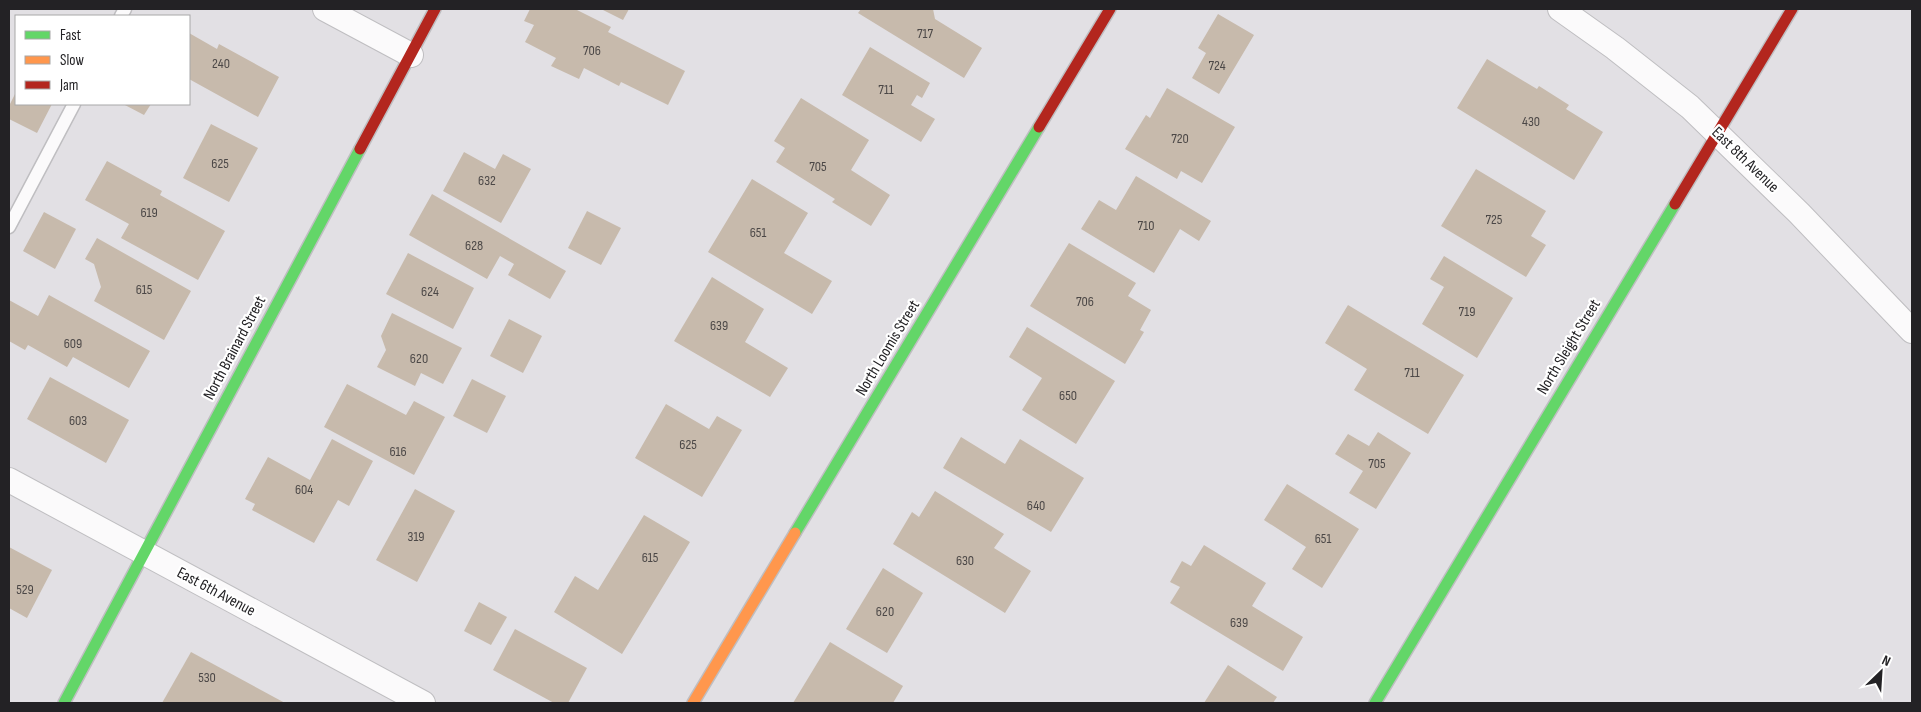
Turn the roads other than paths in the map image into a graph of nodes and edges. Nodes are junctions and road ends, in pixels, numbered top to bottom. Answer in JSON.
{"nodes":[{"id":1,"x":325,"y":9,"type":"edge"},
{"id":2,"x":435,"y":9,"type":"edge"},
{"id":3,"x":1110,"y":9,"type":"edge"},
{"id":4,"x":1560,"y":9,"type":"edge"},
{"id":5,"x":1792,"y":9,"type":"edge"},
{"id":6,"x":412,"y":55,"type":"junction"},
{"id":7,"x":73,"y":105,"type":"edge"},
{"id":8,"x":1716,"y":133,"type":"junction"},
{"id":9,"x":9,"y":227,"type":"edge"},
{"id":10,"x":1912,"y":332,"type":"edge"},
{"id":11,"x":9,"y":480,"type":"edge"},
{"id":12,"x":144,"y":553,"type":"junction"},
{"id":13,"x":64,"y":703,"type":"edge"},
{"id":14,"x":422,"y":703,"type":"edge"},
{"id":15,"x":693,"y":703,"type":"edge"},
{"id":16,"x":1376,"y":703,"type":"edge"}],
"edges":[{"from":1,"to":6,"type":"street"},
{"from":2,"to":6,"type":"street","name":"North Brainard Street"},
{"from":3,"to":15,"type":"street","name":"North Loomis Street"},
{"from":4,"to":8,"type":"street","name":"East 8th Avenue"},
{"from":5,"to":8,"type":"street","name":"North Sleight Street"},
{"from":6,"to":12,"type":"street","name":"North Brainard Street"},
{"from":7,"to":9,"type":"lane"},
{"from":8,"to":10,"type":"street","name":"East 8th Avenue"},
{"from":8,"to":16,"type":"street","name":"North Sleight Street"},
{"from":11,"to":12,"type":"street","name":"East 6th Avenue"},
{"from":12,"to":13,"type":"street","name":"North Brainard Street"},
{"from":12,"to":14,"type":"street","name":"East 6th Avenue"}]}
